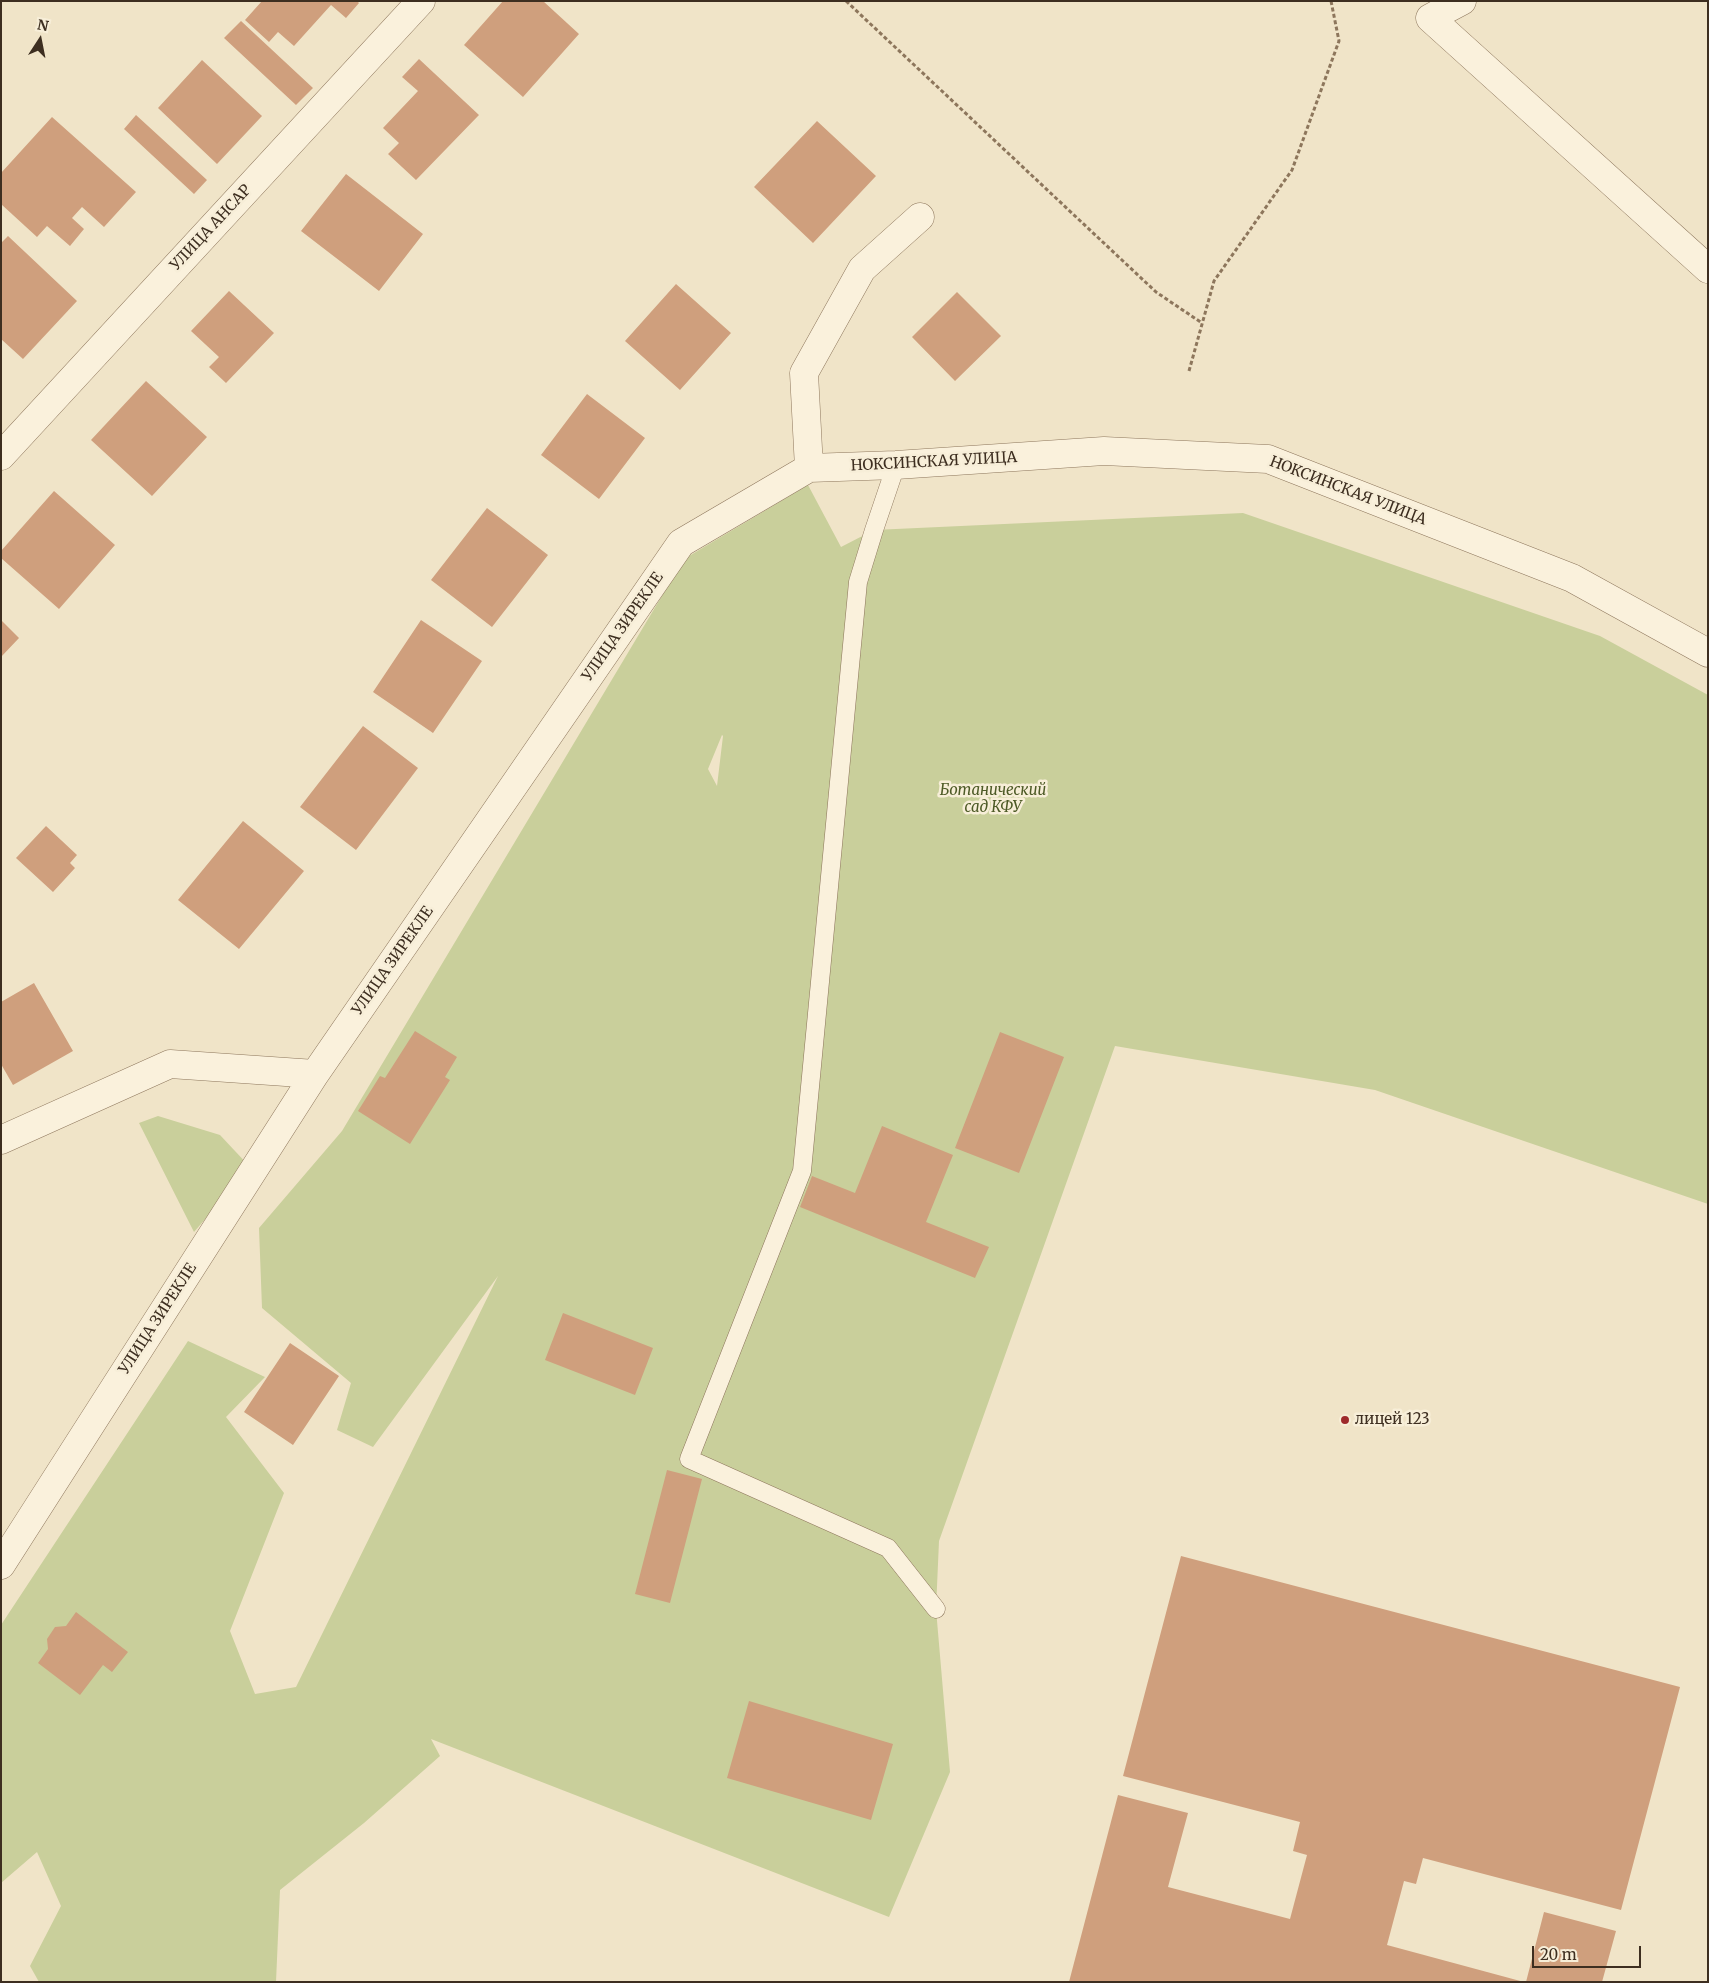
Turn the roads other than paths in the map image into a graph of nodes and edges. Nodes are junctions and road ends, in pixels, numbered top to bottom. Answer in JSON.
{"nodes":[{"id":1,"x":421,"y":1,"type":"edge"},
{"id":2,"x":1462,"y":1,"type":"edge"},
{"id":3,"x":920,"y":217,"type":"dead end"},
{"id":4,"x":1708,"y":269,"type":"edge"},
{"id":5,"x":1,"y":456,"type":"edge"},
{"id":6,"x":896,"y":466,"type":"junction"},
{"id":7,"x":809,"y":468,"type":"junction"},
{"id":8,"x":1708,"y":653,"type":"edge"},
{"id":9,"x":315,"y":1074,"type":"junction"},
{"id":10,"x":1,"y":1140,"type":"edge"},
{"id":11,"x":1,"y":1565,"type":"edge"},
{"id":12,"x":936,"y":1609,"type":"dead end"}],
"edges":[{"from":1,"to":5,"type":"street","name":"УЛИЦА АНСАР"},
{"from":2,"to":4,"type":"street"},
{"from":3,"to":7,"type":"street"},
{"from":6,"to":7,"type":"street","name":"НОКСИНСКАЯ УЛИЦА"},
{"from":6,"to":8,"type":"street","name":"НОКСИНСКАЯ УЛИЦА"},
{"from":6,"to":12,"type":"lane"},
{"from":7,"to":9,"type":"street","name":"УЛИЦА ЗИРЕКЛЕ"},
{"from":9,"to":10,"type":"street"},
{"from":9,"to":11,"type":"street","name":"УЛИЦА ЗИРЕКЛЕ"}]}
